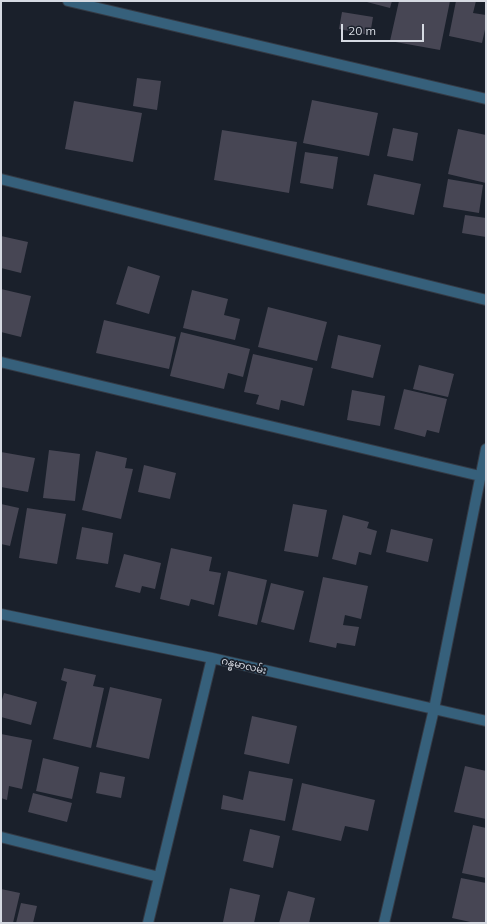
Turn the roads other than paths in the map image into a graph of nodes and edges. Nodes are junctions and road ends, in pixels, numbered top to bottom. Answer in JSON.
{"nodes":[{"id":1,"x":68,"y":1,"type":"edge"},
{"id":2,"x":486,"y":99,"type":"edge"},
{"id":3,"x":1,"y":179,"type":"edge"},
{"id":4,"x":486,"y":300,"type":"edge"},
{"id":5,"x":1,"y":362,"type":"edge"},
{"id":6,"x":486,"y":449,"type":"edge"},
{"id":7,"x":480,"y":476,"type":"junction"},
{"id":8,"x":1,"y":614,"type":"edge"},
{"id":9,"x":212,"y":658,"type":"junction"},
{"id":10,"x":434,"y":709,"type":"junction"},
{"id":11,"x":486,"y":721,"type":"edge"},
{"id":12,"x":1,"y":837,"type":"edge"},
{"id":13,"x":159,"y":877,"type":"junction"},
{"id":14,"x":148,"y":923,"type":"edge"},
{"id":15,"x":384,"y":923,"type":"edge"}],
"edges":[{"from":1,"to":2,"type":"street"},
{"from":3,"to":4,"type":"street"},
{"from":5,"to":7,"type":"street"},
{"from":6,"to":7,"type":"street"},
{"from":7,"to":10,"type":"street"},
{"from":8,"to":9,"type":"street","name":"ဂန္ဓမာလမ်း"},
{"from":9,"to":10,"type":"street","name":"ဂန္ဓမာလမ်း"},
{"from":9,"to":13,"type":"street"},
{"from":10,"to":11,"type":"street","name":"ဂန္ဓမာလမ်း"},
{"from":10,"to":15,"type":"street"},
{"from":12,"to":13,"type":"street"},
{"from":13,"to":14,"type":"street"}]}
